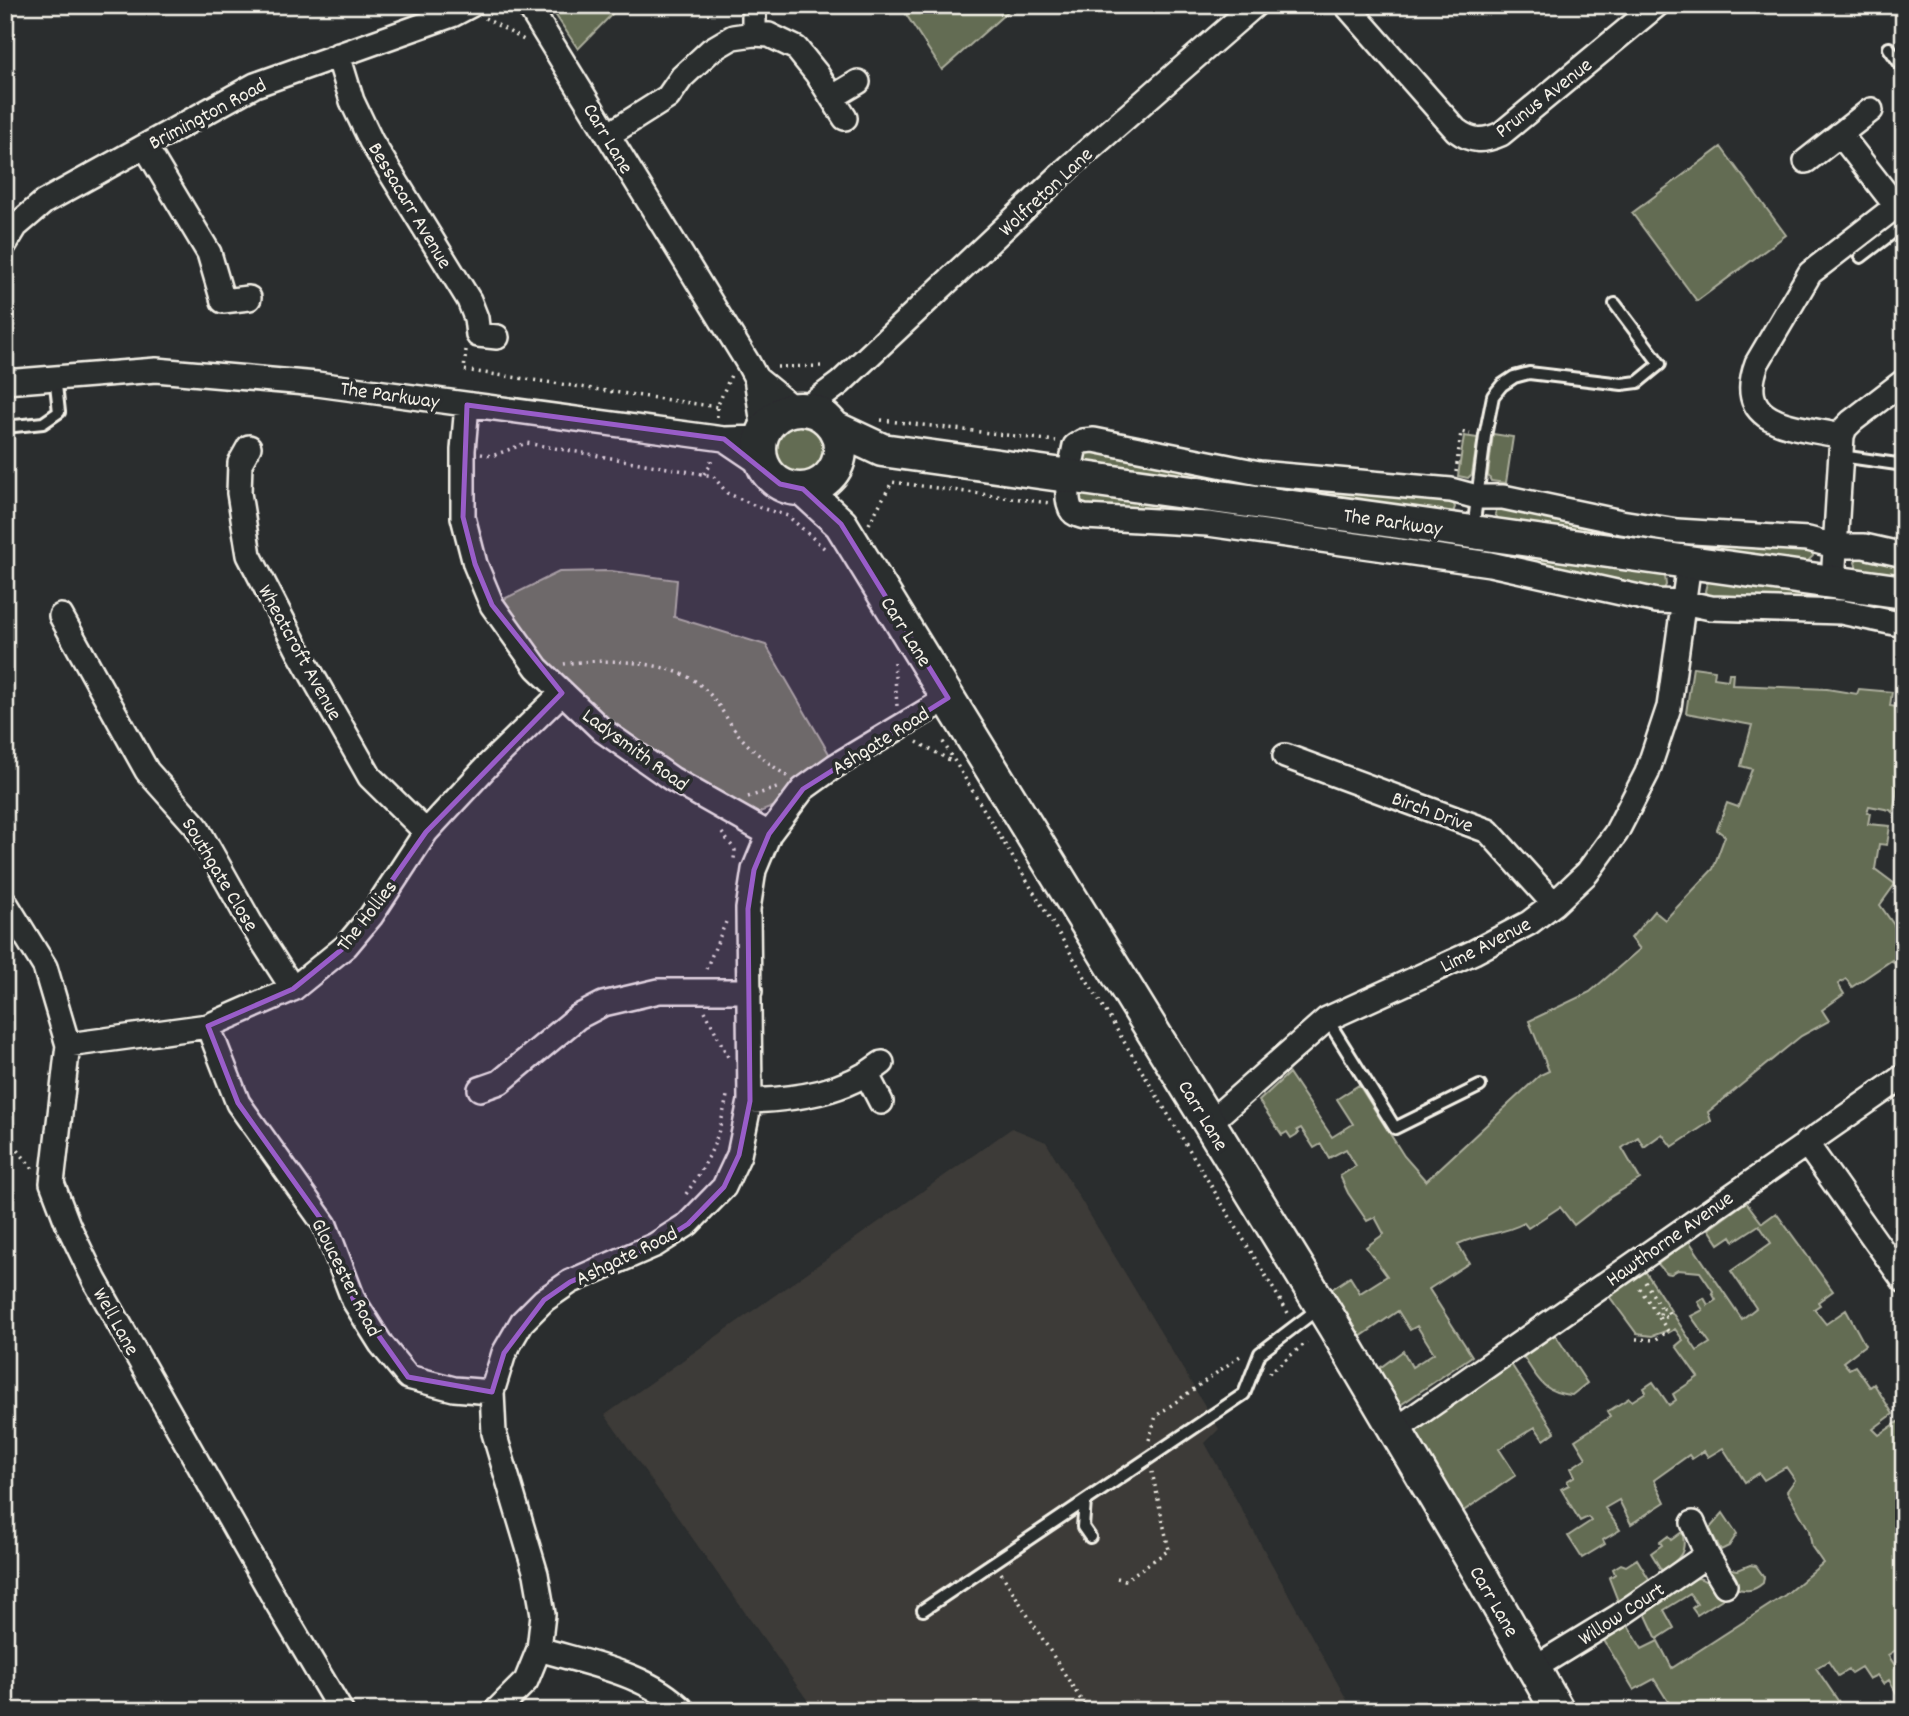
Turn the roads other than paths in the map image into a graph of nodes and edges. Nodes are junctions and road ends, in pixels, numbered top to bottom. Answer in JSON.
{"nodes":[{"id":1,"x":471,"y":5,"type":"edge"},
{"id":2,"x":528,"y":5,"type":"edge"},
{"id":3,"x":754,"y":5,"type":"edge"},
{"id":4,"x":1255,"y":5,"type":"edge"},
{"id":5,"x":1346,"y":5,"type":"edge"},
{"id":6,"x":1657,"y":5,"type":"edge"},
{"id":7,"x":754,"y":34,"type":"junction"},
{"id":8,"x":1889,"y":48,"type":"dead end"},
{"id":9,"x":338,"y":55,"type":"junction"},
{"id":10,"x":1904,"y":69,"type":"edge"},
{"id":11,"x":858,"y":82,"type":"dead end"},
{"id":12,"x":832,"y":97,"type":"junction"},
{"id":13,"x":1871,"y":110,"type":"dead end"},
{"id":14,"x":845,"y":118,"type":"dead end"},
{"id":15,"x":1840,"y":134,"type":"junction"},
{"id":16,"x":608,"y":135,"type":"junction"},
{"id":17,"x":145,"y":146,"type":"junction"},
{"id":18,"x":1806,"y":161,"type":"dead end"},
{"id":19,"x":1901,"y":210,"type":"edge"},
{"id":20,"x":5,"y":244,"type":"edge"},
{"id":21,"x":1861,"y":257,"type":"dead end"},
{"id":22,"x":249,"y":298,"type":"dead end"},
{"id":23,"x":1615,"y":304,"type":"dead end"},
{"id":24,"x":497,"y":337,"type":"dead end"},
{"id":25,"x":55,"y":376,"type":"junction"},
{"id":26,"x":756,"y":378,"type":"junction"},
{"id":27,"x":6,"y":379,"type":"edge"},
{"id":28,"x":1904,"y":381,"type":"edge"},
{"id":29,"x":840,"y":383,"type":"junction"},
{"id":30,"x":467,"y":405,"type":"junction"},
{"id":31,"x":800,"y":409,"type":"junction"},
{"id":32,"x":833,"y":426,"type":"junction"},
{"id":33,"x":5,"y":427,"type":"edge"},
{"id":34,"x":763,"y":445,"type":"junction"},
{"id":35,"x":1841,"y":446,"type":"junction"},
{"id":36,"x":249,"y":447,"type":"dead end"},
{"id":37,"x":882,"y":450,"type":"junction"},
{"id":38,"x":1904,"y":465,"type":"edge"},
{"id":39,"x":835,"y":469,"type":"junction"},
{"id":40,"x":1071,"y":476,"type":"junction"},
{"id":41,"x":803,"y":489,"type":"junction"},
{"id":42,"x":1477,"y":497,"type":"junction"},
{"id":43,"x":846,"y":533,"type":"junction"},
{"id":44,"x":1472,"y":533,"type":"junction"},
{"id":45,"x":1835,"y":546,"type":"junction"},
{"id":46,"x":1904,"y":555,"type":"edge"},
{"id":47,"x":1689,"y":563,"type":"junction"},
{"id":48,"x":1833,"y":582,"type":"junction"},
{"id":49,"x":1904,"y":592,"type":"edge"},
{"id":50,"x":1683,"y":602,"type":"junction"},
{"id":51,"x":61,"y":616,"type":"dead end"},
{"id":52,"x":1904,"y":625,"type":"edge"},
{"id":53,"x":562,"y":693,"type":"junction"},
{"id":54,"x":948,"y":698,"type":"junction"},
{"id":55,"x":1285,"y":756,"type":"dead end"},
{"id":56,"x":426,"y":832,"type":"junction"},
{"id":57,"x":769,"y":834,"type":"junction"},
{"id":58,"x":5,"y":902,"type":"edge"},
{"id":59,"x":1554,"y":904,"type":"junction"},
{"id":60,"x":293,"y":989,"type":"junction"},
{"id":61,"x":750,"y":991,"type":"junction"},
{"id":62,"x":1326,"y":1019,"type":"junction"},
{"id":63,"x":208,"y":1026,"type":"junction"},
{"id":64,"x":68,"y":1045,"type":"junction"},
{"id":65,"x":1904,"y":1076,"type":"edge"},
{"id":66,"x":1480,"y":1086,"type":"dead end"},
{"id":67,"x":480,"y":1089,"type":"dead end"},
{"id":68,"x":738,"y":1099,"type":"junction"},
{"id":69,"x":881,"y":1102,"type":"dead end"},
{"id":70,"x":1209,"y":1123,"type":"junction"},
{"id":71,"x":1806,"y":1143,"type":"junction"},
{"id":72,"x":1904,"y":1281,"type":"edge"},
{"id":73,"x":1315,"y":1325,"type":"junction"},
{"id":74,"x":492,"y":1392,"type":"junction"},
{"id":75,"x":1394,"y":1431,"type":"junction"},
{"id":76,"x":1085,"y":1501,"type":"junction"},
{"id":77,"x":1693,"y":1523,"type":"dead end"},
{"id":78,"x":1090,"y":1537,"type":"dead end"},
{"id":79,"x":1707,"y":1555,"type":"junction"},
{"id":80,"x":1725,"y":1586,"type":"dead end"},
{"id":81,"x":923,"y":1610,"type":"dead end"},
{"id":82,"x":539,"y":1649,"type":"junction"},
{"id":83,"x":1534,"y":1668,"type":"junction"},
{"id":84,"x":341,"y":1711,"type":"edge"},
{"id":85,"x":496,"y":1711,"type":"edge"},
{"id":86,"x":684,"y":1711,"type":"edge"},
{"id":87,"x":1558,"y":1711,"type":"edge"}],
"edges":[{"from":1,"to":9,"type":"street","name":"Brimington Road"},
{"from":2,"to":16,"type":"street","name":"Carr Lane"},
{"from":3,"to":7,"type":"street"},
{"from":4,"to":29,"type":"street","name":"Wolfreton Lane"},
{"from":5,"to":6,"type":"street","name":"Prunus Avenue"},
{"from":7,"to":12,"type":"street"},
{"from":7,"to":16,"type":"street"},
{"from":8,"to":10,"type":"lane"},
{"from":9,"to":17,"type":"street","name":"Brimington Road"},
{"from":9,"to":24,"type":"street","name":"Bessacarr Avenue"},
{"from":11,"to":12,"type":"street"},
{"from":12,"to":14,"type":"street"},
{"from":13,"to":15,"type":"street"},
{"from":15,"to":18,"type":"street"},
{"from":15,"to":19,"type":"street"},
{"from":16,"to":26,"type":"street","name":"Carr Lane"},
{"from":17,"to":20,"type":"street","name":"Brimington Road"},
{"from":17,"to":22,"type":"street"},
{"from":19,"to":21,"type":"lane"},
{"from":19,"to":35,"type":"street"},
{"from":23,"to":42,"type":"lane"},
{"from":25,"to":27,"type":"street","name":"The Parkway"},
{"from":25,"to":30,"type":"street","name":"The Parkway"},
{"from":25,"to":33,"type":"lane"},
{"from":26,"to":31,"type":"street","name":"Carr Lane"},
{"from":26,"to":34,"type":"street","name":"Carr Lane"},
{"from":28,"to":35,"type":"street"},
{"from":29,"to":31,"type":"street","name":"Wolfreton Lane"},
{"from":29,"to":32,"type":"street"},
{"from":30,"to":34,"type":"street","name":"The Parkway"},
{"from":30,"to":53,"type":"street","name":"Ladysmith Road"},
{"from":31,"to":32,"type":"street","name":"Carr Lane"},
{"from":31,"to":34,"type":"street"},
{"from":32,"to":37,"type":"street","name":"The Parkway"},
{"from":32,"to":39,"type":"street","name":"Carr Lane"},
{"from":34,"to":41,"type":"street","name":"Carr Lane"},
{"from":35,"to":38,"type":"lane"},
{"from":35,"to":45,"type":"street"},
{"from":36,"to":56,"type":"street","name":"Wheatcroft Avenue"},
{"from":37,"to":39,"type":"street","name":"The Parkway"},
{"from":37,"to":40,"type":"street","name":"The Parkway"},
{"from":39,"to":41,"type":"street"},
{"from":39,"to":43,"type":"street","name":"Carr Lane"},
{"from":40,"to":42,"type":"street"},
{"from":40,"to":44,"type":"street","name":"The Parkway"},
{"from":40,"to":50,"type":"street"},
{"from":41,"to":43,"type":"street","name":"Carr Lane"},
{"from":42,"to":44,"type":"lane"},
{"from":42,"to":45,"type":"street"},
{"from":43,"to":54,"type":"street","name":"Carr Lane"},
{"from":44,"to":47,"type":"street","name":"The Parkway"},
{"from":45,"to":46,"type":"street"},
{"from":45,"to":48,"type":"street"},
{"from":47,"to":48,"type":"street","name":"The Parkway"},
{"from":47,"to":50,"type":"street","name":"Lime Avenue"},
{"from":48,"to":49,"type":"street","name":"The Parkway"},
{"from":50,"to":52,"type":"street"},
{"from":50,"to":59,"type":"street","name":"Lime Avenue"},
{"from":51,"to":60,"type":"street","name":"Southgate Close"},
{"from":53,"to":56,"type":"street","name":"The Hollies"},
{"from":53,"to":57,"type":"street","name":"Ladysmith Road"},
{"from":54,"to":57,"type":"street","name":"Ashgate Road"},
{"from":54,"to":70,"type":"street","name":"Carr Lane"},
{"from":55,"to":59,"type":"street","name":"Birch Drive"},
{"from":56,"to":60,"type":"street","name":"The Hollies"},
{"from":57,"to":61,"type":"street","name":"Ashgate Road"},
{"from":58,"to":64,"type":"street","name":"Well Lane"},
{"from":59,"to":62,"type":"street","name":"Lime Avenue"},
{"from":60,"to":63,"type":"street","name":"The Hollies"},
{"from":61,"to":67,"type":"street"},
{"from":61,"to":68,"type":"street","name":"Ashgate Road"},
{"from":62,"to":66,"type":"lane"},
{"from":62,"to":70,"type":"street","name":"Lime Avenue"},
{"from":63,"to":64,"type":"street","name":"The Hollies"},
{"from":63,"to":74,"type":"street","name":"Gloucester Road"},
{"from":64,"to":84,"type":"street","name":"Well Lane"},
{"from":65,"to":71,"type":"street","name":"Hawthorne Avenue"},
{"from":68,"to":69,"type":"street"},
{"from":68,"to":74,"type":"street","name":"Ashgate Road"},
{"from":70,"to":73,"type":"street","name":"Carr Lane"},
{"from":71,"to":72,"type":"street"},
{"from":71,"to":75,"type":"street","name":"Hawthorne Avenue"},
{"from":73,"to":75,"type":"street","name":"Carr Lane"},
{"from":73,"to":76,"type":"lane"},
{"from":74,"to":82,"type":"street","name":"Ashgate Road"},
{"from":75,"to":83,"type":"street","name":"Carr Lane"},
{"from":76,"to":78,"type":"lane"},
{"from":76,"to":81,"type":"lane"},
{"from":77,"to":79,"type":"street"},
{"from":79,"to":80,"type":"street"},
{"from":79,"to":83,"type":"street","name":"Willow Court"},
{"from":82,"to":85,"type":"street","name":"Ashgate Road"},
{"from":82,"to":86,"type":"street"},
{"from":83,"to":87,"type":"street","name":"Carr Lane"}]}
